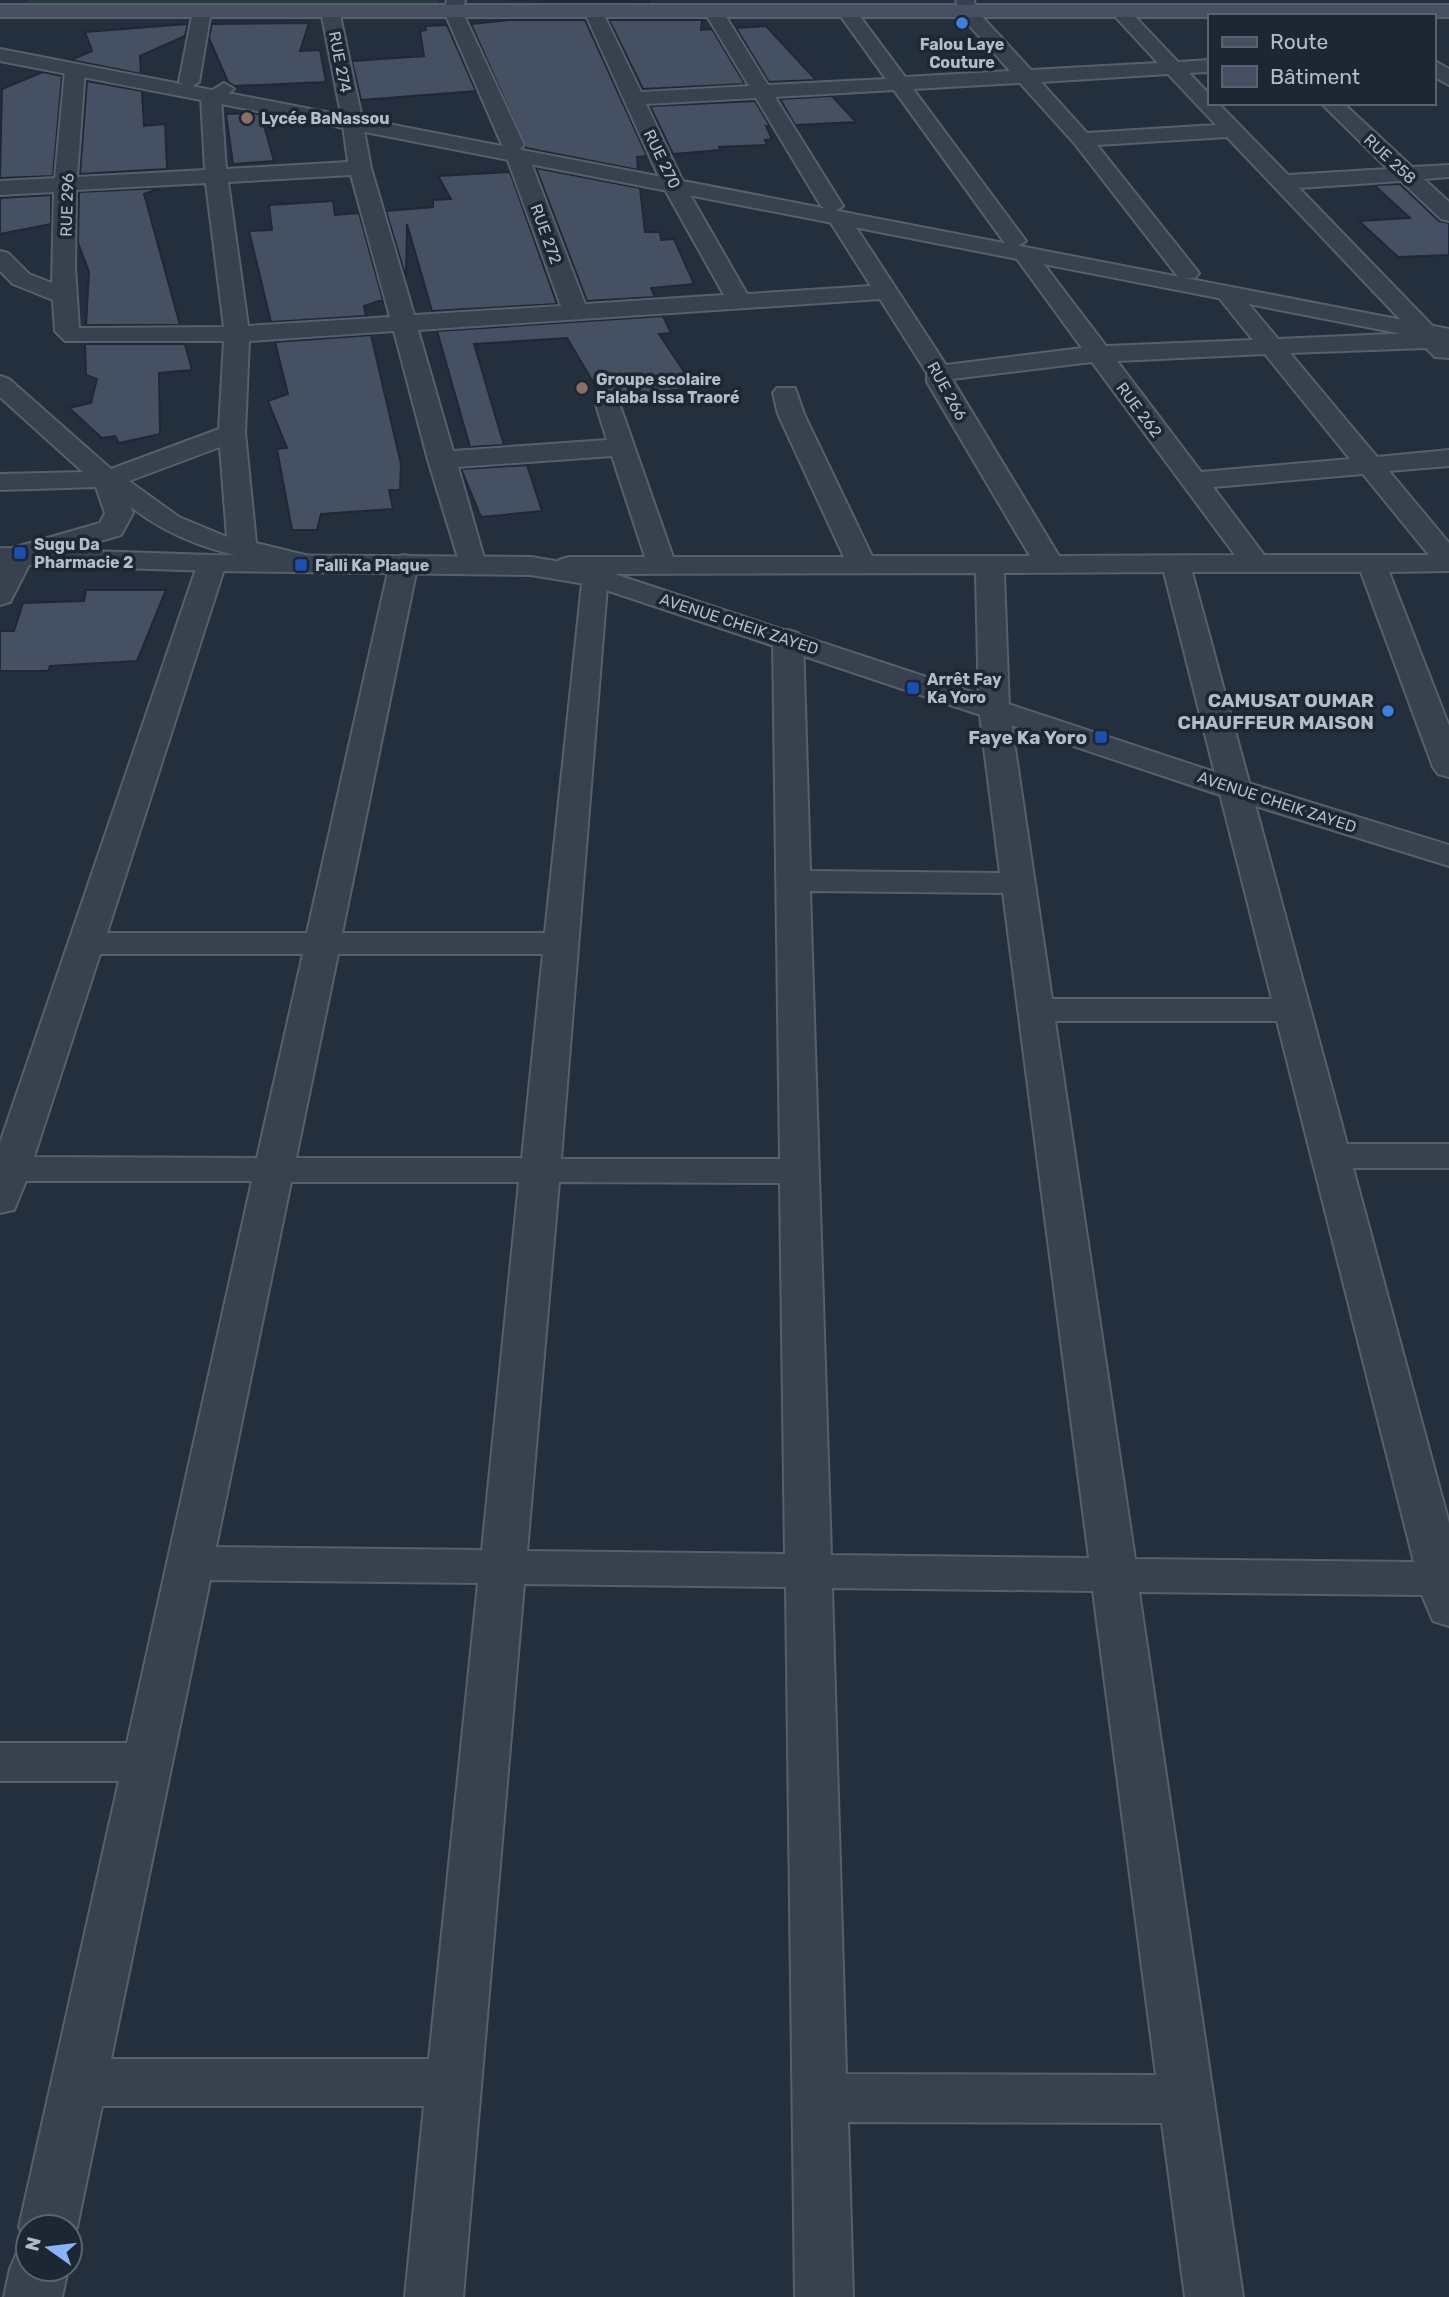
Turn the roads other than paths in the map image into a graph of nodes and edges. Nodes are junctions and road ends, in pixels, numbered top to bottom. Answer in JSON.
{"nodes":[{"id":1,"x":454,"y":5,"type":"edge"},
{"id":2,"x":966,"y":6,"type":"edge"},
{"id":3,"x":11,"y":7,"type":"edge"},
{"id":4,"x":202,"y":11,"type":"junction"},
{"id":5,"x":330,"y":11,"type":"junction"},
{"id":6,"x":593,"y":11,"type":"junction"},
{"id":7,"x":713,"y":11,"type":"junction"},
{"id":8,"x":846,"y":11,"type":"junction"},
{"id":9,"x":1119,"y":11,"type":"junction"},
{"id":10,"x":1449,"y":11,"type":"edge"},
{"id":11,"x":1238,"y":13,"type":"edge"},
{"id":12,"x":1372,"y":13,"type":"edge"},
{"id":13,"x":0,"y":46,"type":"edge"},
{"id":14,"x":0,"y":55,"type":"edge"},
{"id":15,"x":1208,"y":66,"type":"edge"},
{"id":16,"x":1173,"y":67,"type":"junction"},
{"id":17,"x":1435,"y":68,"type":"edge"},
{"id":18,"x":75,"y":69,"type":"junction"},
{"id":19,"x":1026,"y":76,"type":"junction"},
{"id":20,"x":1449,"y":79,"type":"edge"},
{"id":21,"x":189,"y":82,"type":"junction"},
{"id":22,"x":898,"y":84,"type":"junction"},
{"id":23,"x":764,"y":91,"type":"junction"},
{"id":24,"x":218,"y":93,"type":"junction"},
{"id":25,"x":633,"y":99,"type":"junction"},
{"id":26,"x":1208,"y":103,"type":"edge"},
{"id":27,"x":1210,"y":105,"type":"edge"},
{"id":28,"x":1333,"y":105,"type":"edge"},
{"id":29,"x":352,"y":119,"type":"junction"},
{"id":30,"x":1234,"y":130,"type":"junction"},
{"id":31,"x":1082,"y":140,"type":"junction"},
{"id":32,"x":515,"y":150,"type":"junction"},
{"id":33,"x":360,"y":168,"type":"junction"},
{"id":34,"x":1449,"y":171,"type":"edge"},
{"id":35,"x":1406,"y":174,"type":"junction"},
{"id":36,"x":216,"y":176,"type":"junction"},
{"id":37,"x":671,"y":181,"type":"junction"},
{"id":38,"x":1285,"y":182,"type":"junction"},
{"id":39,"x":67,"y":184,"type":"junction"},
{"id":40,"x":0,"y":188,"type":"edge"},
{"id":41,"x":836,"y":213,"type":"junction"},
{"id":42,"x":1449,"y":214,"type":"edge"},
{"id":43,"x":1020,"y":248,"type":"junction"},
{"id":44,"x":0,"y":258,"type":"edge"},
{"id":45,"x":1187,"y":273,"type":"junction"},
{"id":46,"x":886,"y":292,"type":"junction"},
{"id":47,"x":1228,"y":294,"type":"junction"},
{"id":48,"x":64,"y":296,"type":"junction"},
{"id":49,"x":740,"y":302,"type":"junction"},
{"id":50,"x":576,"y":313,"type":"junction"},
{"id":51,"x":404,"y":325,"type":"junction"},
{"id":52,"x":237,"y":334,"type":"junction"},
{"id":53,"x":1436,"y":334,"type":"edge"},
{"id":54,"x":1271,"y":347,"type":"junction"},
{"id":55,"x":1097,"y":354,"type":"junction"},
{"id":56,"x":939,"y":373,"type":"junction"},
{"id":57,"x":0,"y":384,"type":"edge"},
{"id":58,"x":786,"y":393,"type":"dead end"},
{"id":59,"x":609,"y":405,"type":"dead end"},
{"id":60,"x":232,"y":433,"type":"junction"},
{"id":61,"x":622,"y":447,"type":"junction"},
{"id":62,"x":1449,"y":458,"type":"edge"},
{"id":63,"x":441,"y":460,"type":"junction"},
{"id":64,"x":1370,"y":465,"type":"junction"},
{"id":65,"x":107,"y":479,"type":"junction"},
{"id":66,"x":1193,"y":481,"type":"junction"},
{"id":67,"x":0,"y":482,"type":"edge"},
{"id":68,"x":242,"y":546,"type":"junction"},
{"id":69,"x":9,"y":555,"type":"edge"},
{"id":70,"x":299,"y":562,"type":"junction"},
{"id":71,"x":1449,"y":562,"type":"edge"},
{"id":72,"x":212,"y":563,"type":"junction"},
{"id":73,"x":404,"y":563,"type":"junction"},
{"id":74,"x":1176,"y":564,"type":"junction"},
{"id":75,"x":1256,"y":564,"type":"junction"},
{"id":76,"x":1372,"y":564,"type":"junction"},
{"id":77,"x":472,"y":565,"type":"junction"},
{"id":78,"x":862,"y":565,"type":"junction"},
{"id":79,"x":990,"y":565,"type":"junction"},
{"id":80,"x":1050,"y":565,"type":"junction"},
{"id":81,"x":531,"y":566,"type":"junction"},
{"id":82,"x":663,"y":566,"type":"junction"},
{"id":83,"x":596,"y":577,"type":"junction"},
{"id":84,"x":0,"y":596,"type":"edge"},
{"id":85,"x":788,"y":639,"type":"junction"},
{"id":86,"x":994,"y":708,"type":"junction"},
{"id":87,"x":1447,"y":755,"type":"edge"},
{"id":88,"x":1234,"y":789,"type":"junction"},
{"id":89,"x":1449,"y":856,"type":"edge"},
{"id":90,"x":793,"y":881,"type":"junction"},
{"id":91,"x":1018,"y":883,"type":"junction"},
{"id":92,"x":85,"y":943,"type":"junction"},
{"id":93,"x":322,"y":944,"type":"junction"},
{"id":94,"x":562,"y":944,"type":"junction"},
{"id":95,"x":1036,"y":1010,"type":"junction"},
{"id":96,"x":1292,"y":1010,"type":"junction"},
{"id":97,"x":1331,"y":1156,"type":"junction"},
{"id":98,"x":1449,"y":1156,"type":"edge"},
{"id":99,"x":274,"y":1170,"type":"junction"},
{"id":100,"x":540,"y":1170,"type":"junction"},
{"id":101,"x":800,"y":1171,"type":"junction"},
{"id":102,"x":4,"y":1179,"type":"edge"},
{"id":103,"x":190,"y":1563,"type":"junction"},
{"id":104,"x":503,"y":1567,"type":"junction"},
{"id":105,"x":809,"y":1571,"type":"junction"},
{"id":106,"x":1114,"y":1575,"type":"junction"},
{"id":107,"x":1446,"y":1589,"type":"edge"},
{"id":108,"x":0,"y":1762,"type":"edge"},
{"id":109,"x":148,"y":1762,"type":"junction"},
{"id":110,"x":79,"y":2082,"type":"junction"},
{"id":111,"x":455,"y":2082,"type":"junction"},
{"id":112,"x":820,"y":2098,"type":"junction"},
{"id":113,"x":1186,"y":2099,"type":"junction"},
{"id":114,"x":51,"y":2213,"type":"edge"},
{"id":115,"x":434,"y":2297,"type":"edge"},
{"id":116,"x":824,"y":2297,"type":"edge"},
{"id":117,"x":1214,"y":2297,"type":"edge"}],
"edges":[{"from":1,"to":5,"type":"main road"},
{"from":1,"to":6,"type":"main road"},
{"from":1,"to":32,"type":"street","name":"RUE 272"},
{"from":2,"to":8,"type":"main road"},
{"from":2,"to":9,"type":"main road"},
{"from":2,"to":19,"type":"street"},
{"from":3,"to":4,"type":"main road"},
{"from":4,"to":5,"type":"main road"},
{"from":4,"to":21,"type":"street"},
{"from":5,"to":29,"type":"street","name":"RUE 274"},
{"from":6,"to":7,"type":"main road"},
{"from":6,"to":25,"type":"street","name":"RUE 270"},
{"from":7,"to":8,"type":"main road"},
{"from":7,"to":23,"type":"street","name":"RUE 266"},
{"from":8,"to":22,"type":"street","name":"RUE 262"},
{"from":9,"to":11,"type":"main road"},
{"from":9,"to":16,"type":"street"},
{"from":10,"to":12,"type":"main road"},
{"from":11,"to":12,"type":"main road"},
{"from":13,"to":21,"type":"street"},
{"from":14,"to":18,"type":"street"},
{"from":15,"to":16,"type":"street"},
{"from":16,"to":19,"type":"street"},
{"from":16,"to":26,"type":"street"},
{"from":17,"to":20,"type":"street"},
{"from":18,"to":24,"type":"street"},
{"from":18,"to":39,"type":"street","name":"RUE 296"},
{"from":19,"to":22,"type":"street"},
{"from":19,"to":31,"type":"street"},
{"from":21,"to":24,"type":"street"},
{"from":22,"to":23,"type":"street"},
{"from":22,"to":43,"type":"street","name":"RUE 262"},
{"from":23,"to":25,"type":"street"},
{"from":23,"to":41,"type":"street","name":"RUE 266"},
{"from":24,"to":29,"type":"street"},
{"from":24,"to":36,"type":"street"},
{"from":25,"to":37,"type":"street","name":"RUE 270"},
{"from":27,"to":30,"type":"street"},
{"from":28,"to":35,"type":"street","name":"RUE 258"},
{"from":29,"to":32,"type":"street"},
{"from":29,"to":33,"type":"street","name":"RUE 274"},
{"from":30,"to":31,"type":"street"},
{"from":30,"to":38,"type":"street"},
{"from":31,"to":45,"type":"street"},
{"from":32,"to":37,"type":"street"},
{"from":32,"to":50,"type":"street","name":"RUE 272"},
{"from":33,"to":36,"type":"street"},
{"from":33,"to":51,"type":"street","name":"RUE 274"},
{"from":34,"to":35,"type":"street"},
{"from":35,"to":38,"type":"street"},
{"from":35,"to":42,"type":"street","name":"RUE 258"},
{"from":36,"to":39,"type":"street"},
{"from":36,"to":52,"type":"street"},
{"from":37,"to":41,"type":"street"},
{"from":37,"to":49,"type":"street","name":"RUE 270"},
{"from":38,"to":53,"type":"street"},
{"from":39,"to":40,"type":"street"},
{"from":39,"to":48,"type":"street","name":"RUE 296"},
{"from":41,"to":43,"type":"street"},
{"from":41,"to":46,"type":"street","name":"RUE 266"},
{"from":43,"to":45,"type":"street"},
{"from":43,"to":47,"type":"street"},
{"from":43,"to":55,"type":"street","name":"RUE 262"},
{"from":44,"to":48,"type":"street"},
{"from":45,"to":53,"type":"street"},
{"from":46,"to":49,"type":"street"},
{"from":46,"to":56,"type":"street","name":"RUE 266"},
{"from":47,"to":53,"type":"street"},
{"from":47,"to":54,"type":"street"},
{"from":48,"to":52,"type":"street","name":"RUE 296"},
{"from":49,"to":50,"type":"street"},
{"from":50,"to":51,"type":"street"},
{"from":51,"to":52,"type":"street"},
{"from":51,"to":63,"type":"street","name":"RUE 274"},
{"from":52,"to":60,"type":"street"},
{"from":53,"to":54,"type":"street"},
{"from":54,"to":55,"type":"street"},
{"from":54,"to":64,"type":"street"},
{"from":55,"to":56,"type":"street"},
{"from":55,"to":66,"type":"street","name":"RUE 262"},
{"from":56,"to":80,"type":"street","name":"RUE 266"},
{"from":57,"to":65,"type":"street"},
{"from":58,"to":78,"type":"street"},
{"from":59,"to":61,"type":"street"},
{"from":60,"to":65,"type":"street"},
{"from":60,"to":68,"type":"street"},
{"from":61,"to":63,"type":"street"},
{"from":61,"to":82,"type":"street"},
{"from":62,"to":64,"type":"street"},
{"from":63,"to":77,"type":"street","name":"RUE 274"},
{"from":64,"to":66,"type":"street"},
{"from":64,"to":71,"type":"street"},
{"from":65,"to":67,"type":"street"},
{"from":65,"to":68,"type":"street"},
{"from":65,"to":69,"type":"street"},
{"from":66,"to":75,"type":"street","name":"RUE 262"},
{"from":68,"to":70,"type":"street"},
{"from":69,"to":72,"type":"street","name":"AVENUE CHEIK ZAYED"},
{"from":69,"to":84,"type":"street"},
{"from":70,"to":72,"type":"street","name":"AVENUE CHEIK ZAYED"},
{"from":70,"to":73,"type":"street","name":"AVENUE CHEIK ZAYED"},
{"from":71,"to":76,"type":"street"},
{"from":72,"to":92,"type":"street"},
{"from":73,"to":77,"type":"street","name":"AVENUE CHEIK ZAYED"},
{"from":73,"to":93,"type":"street"},
{"from":74,"to":75,"type":"street"},
{"from":74,"to":80,"type":"street"},
{"from":74,"to":88,"type":"street"},
{"from":75,"to":76,"type":"street"},
{"from":76,"to":87,"type":"street"},
{"from":77,"to":81,"type":"street","name":"AVENUE CHEIK ZAYED"},
{"from":78,"to":79,"type":"street"},
{"from":78,"to":82,"type":"street"},
{"from":79,"to":80,"type":"street"},
{"from":79,"to":86,"type":"street"},
{"from":81,"to":82,"type":"street"},
{"from":81,"to":83,"type":"street","name":"AVENUE CHEIK ZAYED"},
{"from":83,"to":85,"type":"street","name":"AVENUE CHEIK ZAYED"},
{"from":83,"to":94,"type":"street"},
{"from":85,"to":86,"type":"street","name":"AVENUE CHEIK ZAYED"},
{"from":85,"to":90,"type":"street"},
{"from":86,"to":88,"type":"street","name":"AVENUE CHEIK ZAYED"},
{"from":86,"to":91,"type":"street"},
{"from":88,"to":89,"type":"street","name":"AVENUE CHEIK ZAYED"},
{"from":88,"to":96,"type":"street"},
{"from":90,"to":91,"type":"street"},
{"from":90,"to":101,"type":"street"},
{"from":91,"to":95,"type":"street"},
{"from":92,"to":93,"type":"street"},
{"from":92,"to":102,"type":"street"},
{"from":93,"to":94,"type":"street"},
{"from":93,"to":99,"type":"street"},
{"from":94,"to":100,"type":"street"},
{"from":95,"to":96,"type":"street"},
{"from":95,"to":106,"type":"street"},
{"from":96,"to":97,"type":"street"},
{"from":97,"to":98,"type":"street"},
{"from":97,"to":107,"type":"street"},
{"from":99,"to":100,"type":"street"},
{"from":99,"to":102,"type":"street"},
{"from":99,"to":103,"type":"street"},
{"from":100,"to":101,"type":"street"},
{"from":100,"to":104,"type":"street"},
{"from":101,"to":105,"type":"street"},
{"from":103,"to":104,"type":"street"},
{"from":103,"to":109,"type":"street"},
{"from":104,"to":105,"type":"street"},
{"from":104,"to":111,"type":"street"},
{"from":105,"to":106,"type":"street"},
{"from":105,"to":112,"type":"street"},
{"from":106,"to":107,"type":"street"},
{"from":106,"to":113,"type":"street"},
{"from":108,"to":109,"type":"street"},
{"from":109,"to":110,"type":"street"},
{"from":110,"to":111,"type":"street"},
{"from":110,"to":114,"type":"street"},
{"from":111,"to":115,"type":"street"},
{"from":112,"to":113,"type":"street"},
{"from":112,"to":116,"type":"street"},
{"from":113,"to":117,"type":"street"}]}
